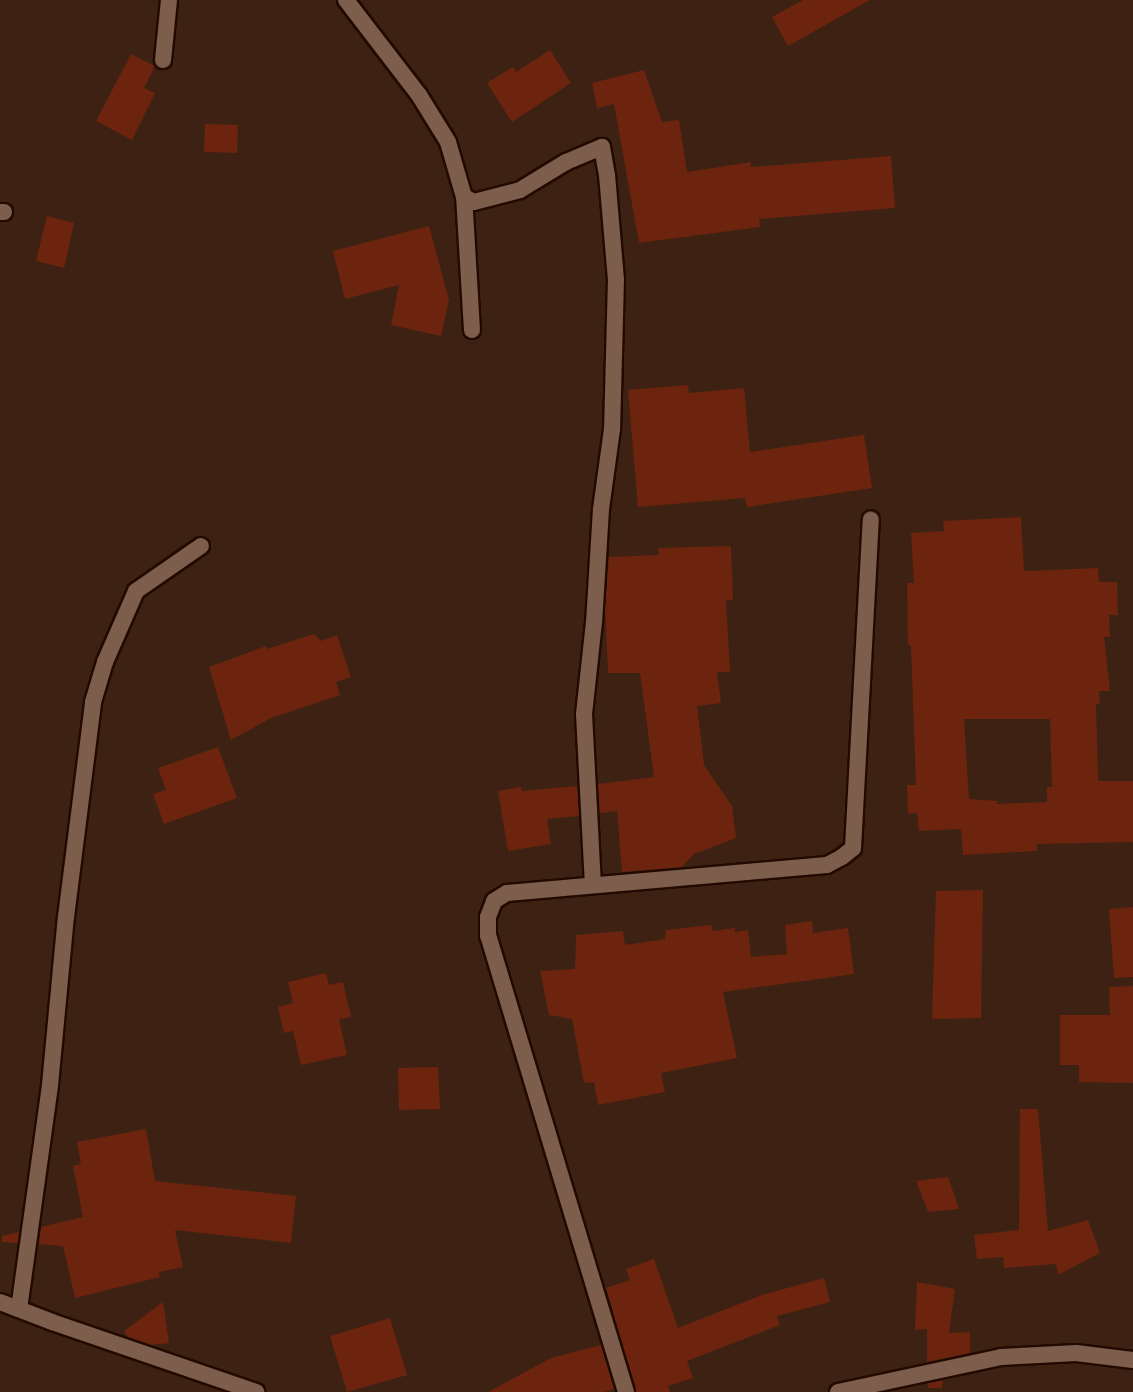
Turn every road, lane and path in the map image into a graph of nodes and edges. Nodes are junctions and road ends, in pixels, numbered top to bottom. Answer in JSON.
{"nodes":[{"id":1,"x":169,"y":0,"type":"edge"},
{"id":2,"x":346,"y":0,"type":"edge"},
{"id":3,"x":163,"y":60,"type":"dead end"},
{"id":4,"x":464,"y":197,"type":"junction"},
{"id":5,"x":472,"y":330,"type":"dead end"},
{"id":6,"x":871,"y":519,"type":"dead end"},
{"id":7,"x":201,"y":546,"type":"dead end"},
{"id":8,"x":593,"y":885,"type":"junction"},
{"id":9,"x":0,"y":1302,"type":"edge"},
{"id":10,"x":19,"y":1309,"type":"junction"},
{"id":11,"x":1133,"y":1360,"type":"edge"},
{"id":12,"x":256,"y":1392,"type":"edge"},
{"id":13,"x":626,"y":1392,"type":"edge"},
{"id":14,"x":838,"y":1392,"type":"edge"}],
"edges":[{"from":1,"to":3,"type":"street"},
{"from":2,"to":4,"type":"street"},
{"from":4,"to":5,"type":"street"},
{"from":4,"to":8,"type":"street"},
{"from":6,"to":8,"type":"street"},
{"from":7,"to":10,"type":"street"},
{"from":8,"to":13,"type":"street"},
{"from":9,"to":10,"type":"street"},
{"from":10,"to":12,"type":"street"},
{"from":11,"to":14,"type":"street"}]}
